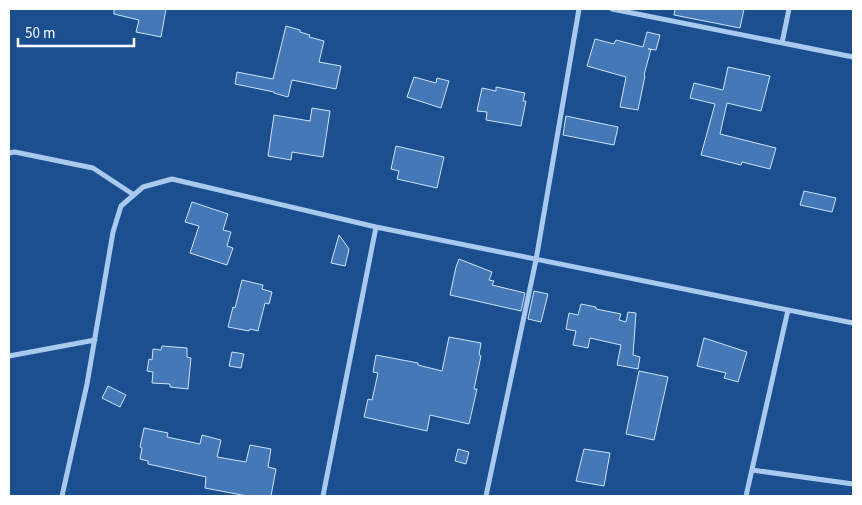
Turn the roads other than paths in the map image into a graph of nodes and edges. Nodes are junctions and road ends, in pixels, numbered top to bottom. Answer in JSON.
{"nodes":[{"id":1,"x":579,"y":9,"type":"edge"},
{"id":2,"x":612,"y":9,"type":"edge"},
{"id":3,"x":789,"y":9,"type":"edge"},
{"id":4,"x":782,"y":42,"type":"junction"},
{"id":5,"x":853,"y":57,"type":"edge"},
{"id":6,"x":9,"y":153,"type":"edge"},
{"id":7,"x":134,"y":195,"type":"junction"},
{"id":8,"x":376,"y":227,"type":"junction"},
{"id":9,"x":536,"y":260,"type":"junction"},
{"id":10,"x":788,"y":310,"type":"junction"},
{"id":11,"x":853,"y":323,"type":"edge"},
{"id":12,"x":95,"y":340,"type":"junction"},
{"id":13,"x":9,"y":356,"type":"edge"},
{"id":14,"x":752,"y":470,"type":"junction"},
{"id":15,"x":853,"y":484,"type":"edge"},
{"id":16,"x":62,"y":496,"type":"edge"},
{"id":17,"x":323,"y":496,"type":"edge"},
{"id":18,"x":486,"y":496,"type":"edge"},
{"id":19,"x":746,"y":496,"type":"edge"}],
"edges":[{"from":1,"to":9,"type":"street"},
{"from":2,"to":4,"type":"street"},
{"from":3,"to":4,"type":"street"},
{"from":4,"to":5,"type":"street"},
{"from":6,"to":7,"type":"street"},
{"from":7,"to":8,"type":"street"},
{"from":7,"to":12,"type":"street"},
{"from":8,"to":9,"type":"street"},
{"from":8,"to":17,"type":"street"},
{"from":9,"to":10,"type":"street"},
{"from":9,"to":18,"type":"street"},
{"from":10,"to":11,"type":"street"},
{"from":10,"to":14,"type":"street"},
{"from":12,"to":13,"type":"street"},
{"from":12,"to":16,"type":"street"},
{"from":14,"to":15,"type":"street"},
{"from":14,"to":19,"type":"street"}]}
